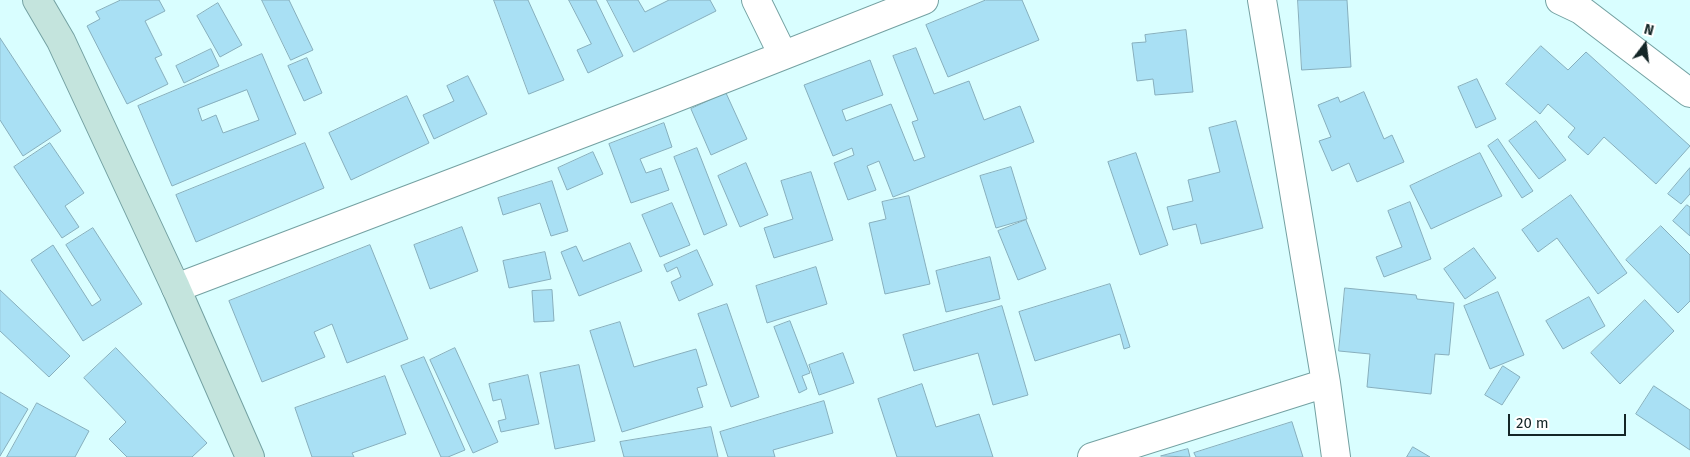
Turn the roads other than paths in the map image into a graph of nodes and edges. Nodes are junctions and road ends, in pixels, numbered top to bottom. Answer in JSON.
{"nodes":[{"id":1,"x":37,"y":0,"type":"edge"},
{"id":2,"x":756,"y":0,"type":"edge"},
{"id":3,"x":924,"y":0,"type":"edge"},
{"id":4,"x":1262,"y":0,"type":"edge"},
{"id":5,"x":1560,"y":0,"type":"edge"},
{"id":6,"x":783,"y":55,"type":"junction"},
{"id":7,"x":1690,"y":93,"type":"edge"},
{"id":8,"x":176,"y":288,"type":"junction"},
{"id":9,"x":1326,"y":383,"type":"junction"},
{"id":10,"x":250,"y":457,"type":"edge"},
{"id":11,"x":1092,"y":457,"type":"edge"},
{"id":12,"x":1336,"y":457,"type":"edge"}],
"edges":[{"from":1,"to":8,"type":"street"},
{"from":2,"to":6,"type":"street"},
{"from":3,"to":6,"type":"street"},
{"from":4,"to":9,"type":"street"},
{"from":5,"to":7,"type":"street"},
{"from":6,"to":8,"type":"street"},
{"from":8,"to":10,"type":"street"},
{"from":9,"to":11,"type":"street"},
{"from":9,"to":12,"type":"street"}]}
